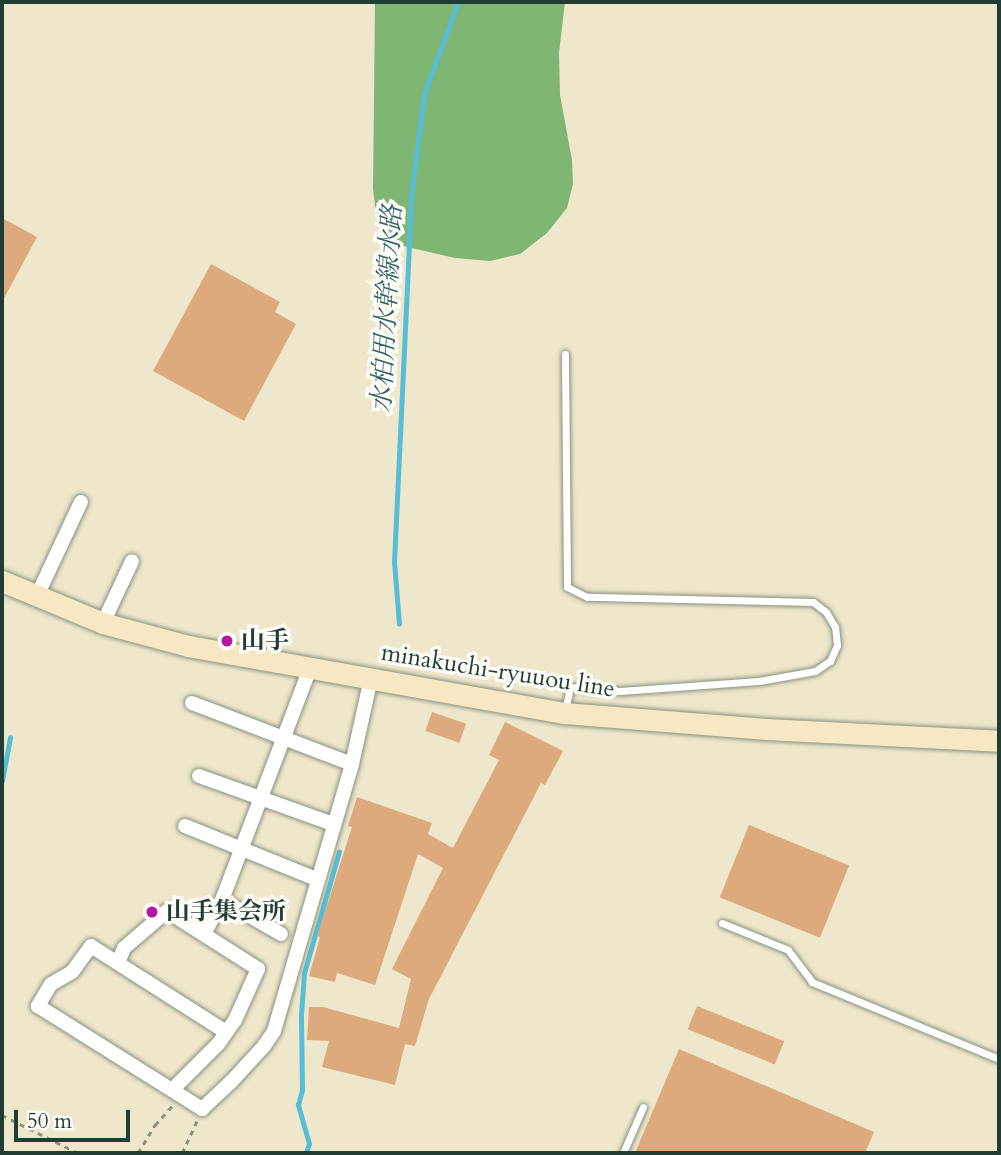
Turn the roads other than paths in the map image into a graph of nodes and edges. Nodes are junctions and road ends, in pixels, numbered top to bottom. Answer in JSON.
{"nodes":[{"id":1,"x":565,"y":354,"type":"dead end"},
{"id":2,"x":81,"y":502,"type":"dead end"},
{"id":3,"x":132,"y":561,"type":"dead end"},
{"id":4,"x":2,"y":581,"type":"edge"},
{"id":5,"x":36,"y":598,"type":"junction"},
{"id":6,"x":103,"y":623,"type":"junction"},
{"id":7,"x":310,"y":668,"type":"junction"},
{"id":8,"x":371,"y":678,"type":"junction"},
{"id":9,"x":192,"y":703,"type":"dead end"},
{"id":10,"x":564,"y":713,"type":"junction"},
{"id":11,"x":285,"y":738,"type":"junction"},
{"id":12,"x":999,"y":741,"type":"edge"},
{"id":13,"x":352,"y":765,"type":"junction"},
{"id":14,"x":199,"y":776,"type":"dead end"},
{"id":15,"x":262,"y":797,"type":"junction"},
{"id":16,"x":333,"y":824,"type":"junction"},
{"id":17,"x":185,"y":827,"type":"dead end"},
{"id":18,"x":242,"y":850,"type":"junction"},
{"id":19,"x":316,"y":879,"type":"junction"},
{"id":20,"x":222,"y":900,"type":"junction"},
{"id":21,"x":722,"y":923,"type":"dead end"},
{"id":22,"x":204,"y":934,"type":"junction"},
{"id":23,"x":281,"y":934,"type":"dead end"},
{"id":24,"x":118,"y":963,"type":"junction"},
{"id":25,"x":226,"y":1032,"type":"junction"},
{"id":26,"x":999,"y":1059,"type":"edge"},
{"id":27,"x":177,"y":1092,"type":"junction"},
{"id":28,"x":643,"y":1107,"type":"dead end"},
{"id":29,"x":623,"y":1153,"type":"edge"}],
"edges":[{"from":1,"to":10,"type":"lane"},
{"from":2,"to":5,"type":"street"},
{"from":3,"to":6,"type":"street"},
{"from":4,"to":5,"type":"main road","name":"minakuchi-ryuuou line"},
{"from":5,"to":6,"type":"main road","name":"minakuchi-ryuuou line"},
{"from":6,"to":7,"type":"main road","name":"minakuchi-ryuuou line"},
{"from":7,"to":8,"type":"main road","name":"minakuchi-ryuuou line"},
{"from":7,"to":11,"type":"street"},
{"from":8,"to":10,"type":"main road","name":"minakuchi-ryuuou line"},
{"from":8,"to":13,"type":"street"},
{"from":9,"to":11,"type":"street"},
{"from":10,"to":12,"type":"main road","name":"minakuchi-ryuuou line"},
{"from":11,"to":13,"type":"street"},
{"from":11,"to":15,"type":"street"},
{"from":13,"to":16,"type":"street"},
{"from":14,"to":15,"type":"street"},
{"from":15,"to":16,"type":"street"},
{"from":15,"to":18,"type":"street"},
{"from":16,"to":19,"type":"street"},
{"from":17,"to":18,"type":"street"},
{"from":18,"to":19,"type":"street"},
{"from":18,"to":20,"type":"street"},
{"from":19,"to":27,"type":"street"},
{"from":20,"to":22,"type":"street"},
{"from":20,"to":23,"type":"street"},
{"from":21,"to":26,"type":"lane"},
{"from":22,"to":24,"type":"street"},
{"from":22,"to":25,"type":"street"},
{"from":24,"to":25,"type":"street"},
{"from":24,"to":27,"type":"street"},
{"from":25,"to":27,"type":"street"},
{"from":28,"to":29,"type":"lane"}]}
